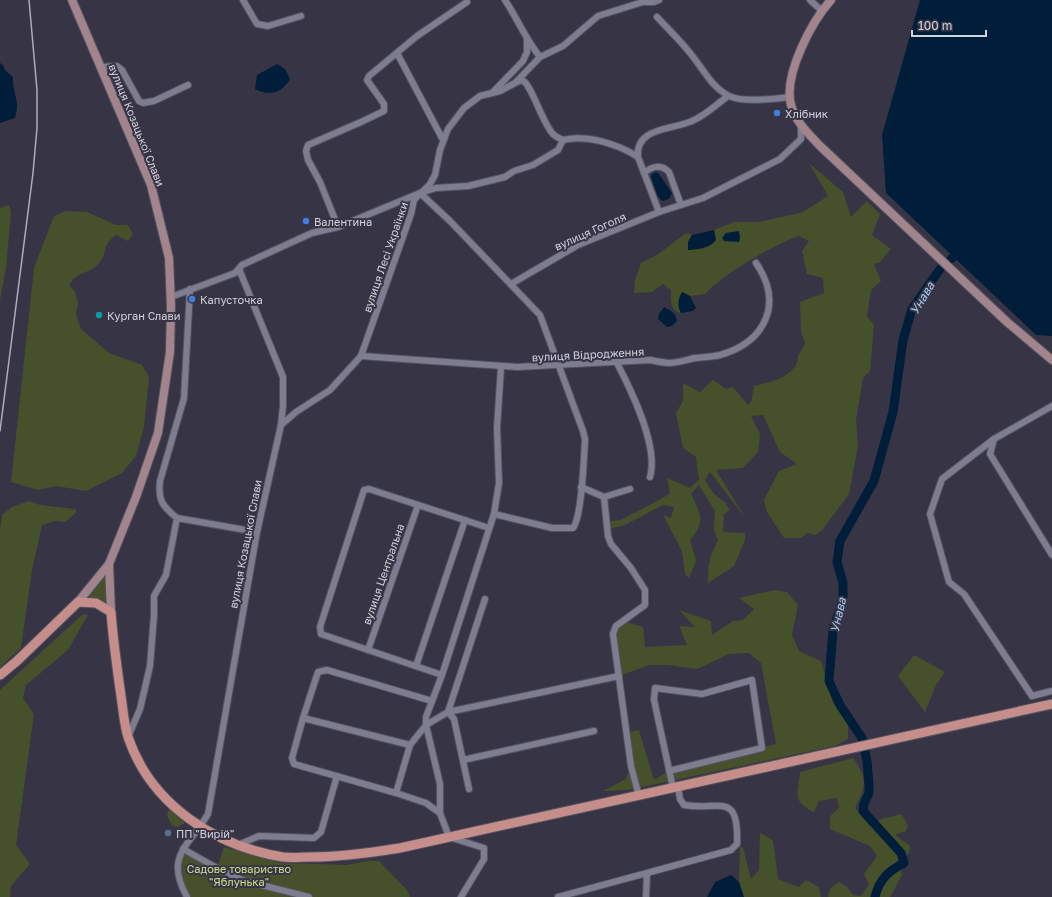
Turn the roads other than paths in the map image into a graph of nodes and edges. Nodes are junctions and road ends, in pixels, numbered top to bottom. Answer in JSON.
{"nodes":[{"id":1,"x":72,"y":0,"type":"edge"},
{"id":2,"x":243,"y":0,"type":"edge"},
{"id":3,"x":505,"y":0,"type":"edge"},
{"id":4,"x":659,"y":0,"type":"edge"},
{"id":5,"x":810,"y":0,"type":"edge"},
{"id":6,"x":831,"y":0,"type":"edge"},
{"id":7,"x":467,"y":2,"type":"dead end"},
{"id":8,"x":822,"y":10,"type":"junction"},
{"id":9,"x":301,"y":16,"type":"dead end"},
{"id":10,"x":657,"y":17,"type":"dead end"},
{"id":11,"x":527,"y":38,"type":"junction"},
{"id":12,"x":397,"y":53,"type":"junction"},
{"id":13,"x":540,"y":57,"type":"junction"},
{"id":14,"x":102,"y":67,"type":"junction"},
{"id":15,"x":515,"y":83,"type":"junction"},
{"id":16,"x":188,"y":85,"type":"dead end"},
{"id":17,"x":492,"y":93,"type":"junction"},
{"id":18,"x":728,"y":96,"type":"junction"},
{"id":19,"x":790,"y":97,"type":"junction"},
{"id":20,"x":801,"y":124,"type":"junction"},
{"id":21,"x":443,"y":140,"type":"junction"},
{"id":22,"x":563,"y":140,"type":"junction"},
{"id":23,"x":638,"y":157,"type":"junction"},
{"id":24,"x":644,"y":173,"type":"junction"},
{"id":25,"x":420,"y":193,"type":"junction"},
{"id":26,"x":681,"y":205,"type":"junction"},
{"id":27,"x":659,"y":212,"type":"junction"},
{"id":28,"x":338,"y":227,"type":"junction"},
{"id":29,"x":756,"y":263,"type":"dead end"},
{"id":30,"x":239,"y":269,"type":"junction"},
{"id":31,"x":511,"y":284,"type":"junction"},
{"id":32,"x":190,"y":289,"type":"junction"},
{"id":33,"x":171,"y":296,"type":"junction"},
{"id":34,"x":361,"y":356,"type":"junction"},
{"id":35,"x":1052,"y":360,"type":"edge"},
{"id":36,"x":617,"y":363,"type":"junction"},
{"id":37,"x":558,"y":364,"type":"junction"},
{"id":38,"x":501,"y":367,"type":"junction"},
{"id":39,"x":283,"y":406,"type":"junction"},
{"id":40,"x":1052,"y":406,"type":"edge"},
{"id":41,"x":296,"y":412,"type":"junction"},
{"id":42,"x":281,"y":425,"type":"junction"},
{"id":43,"x":994,"y":439,"type":"junction"},
{"id":44,"x":650,"y":477,"type":"dead end"},
{"id":45,"x":581,"y":486,"type":"junction"},
{"id":46,"x":630,"y":489,"type":"dead end"},
{"id":47,"x":604,"y":497,"type":"junction"},
{"id":48,"x":418,"y":504,"type":"junction"},
{"id":49,"x":494,"y":514,"type":"junction"},
{"id":50,"x":177,"y":518,"type":"junction"},
{"id":51,"x":465,"y":520,"type":"junction"},
{"id":52,"x":489,"y":526,"type":"junction"},
{"id":53,"x":257,"y":532,"type":"junction"},
{"id":54,"x":1052,"y":555,"type":"edge"},
{"id":55,"x":109,"y":564,"type":"junction"},
{"id":56,"x":485,"y":599,"type":"dead end"},
{"id":57,"x":78,"y":602,"type":"junction"},
{"id":58,"x":111,"y":612,"type":"junction"},
{"id":59,"x":368,"y":650,"type":"junction"},
{"id":60,"x":416,"y":666,"type":"junction"},
{"id":61,"x":0,"y":675,"type":"edge"},
{"id":62,"x":442,"y":675,"type":"junction"},
{"id":63,"x":619,"y":676,"type":"junction"},
{"id":64,"x":1052,"y":691,"type":"edge"},
{"id":65,"x":1032,"y":696,"type":"junction"},
{"id":66,"x":432,"y":701,"type":"junction"},
{"id":67,"x":1052,"y":704,"type":"edge"},
{"id":68,"x":1031,"y":709,"type":"junction"},
{"id":69,"x":448,"y":712,"type":"junction"},
{"id":70,"x":303,"y":718,"type":"junction"},
{"id":71,"x":426,"y":725,"type":"junction"},
{"id":72,"x":594,"y":731,"type":"dead end"},
{"id":73,"x":128,"y":737,"type":"junction"},
{"id":74,"x":410,"y":745,"type":"junction"},
{"id":75,"x":462,"y":760,"type":"junction"},
{"id":76,"x":669,"y":771,"type":"junction"},
{"id":77,"x":337,"y":776,"type":"junction"},
{"id":78,"x":675,"y":788,"type":"junction"},
{"id":79,"x":469,"y":789,"type":"dead end"},
{"id":80,"x":396,"y":793,"type":"junction"},
{"id":81,"x":639,"y":796,"type":"junction"},
{"id":82,"x":440,"y":813,"type":"junction"},
{"id":83,"x":200,"y":828,"type":"junction"},
{"id":84,"x":449,"y":838,"type":"junction"},
{"id":85,"x":238,"y":845,"type":"junction"},
{"id":86,"x":182,"y":849,"type":"junction"},
{"id":87,"x":647,"y":873,"type":"junction"},
{"id":88,"x":187,"y":897,"type":"edge"},
{"id":89,"x":309,"y":897,"type":"edge"},
{"id":90,"x":461,"y":897,"type":"edge"},
{"id":91,"x":558,"y":897,"type":"edge"},
{"id":92,"x":646,"y":897,"type":"edge"}],
"edges":[{"from":1,"to":14,"type":"main road","name":"вулиця Козацької Слави"},
{"from":2,"to":9,"type":"street"},
{"from":3,"to":11,"type":"street"},
{"from":4,"to":13,"type":"street","name":"вулиця Лесі Українки"},
{"from":5,"to":8,"type":"street"},
{"from":6,"to":8,"type":"main road"},
{"from":7,"to":12,"type":"street"},
{"from":8,"to":19,"type":"main road"},
{"from":10,"to":18,"type":"street"},
{"from":11,"to":13,"type":"street"},
{"from":11,"to":17,"type":"street"},
{"from":12,"to":21,"type":"street"},
{"from":12,"to":28,"type":"street"},
{"from":13,"to":15,"type":"street","name":"вулиця Лесі Українки"},
{"from":14,"to":16,"type":"street"},
{"from":14,"to":33,"type":"main road","name":"вулиця Козацької Слави"},
{"from":15,"to":17,"type":"street","name":"вулиця Лесі Українки"},
{"from":15,"to":22,"type":"street"},
{"from":17,"to":21,"type":"street","name":"вулиця Лесі Українки"},
{"from":18,"to":19,"type":"street"},
{"from":18,"to":23,"type":"street"},
{"from":19,"to":20,"type":"main road"},
{"from":20,"to":26,"type":"street","name":"вулиця Гоголя"},
{"from":20,"to":35,"type":"main road"},
{"from":21,"to":25,"type":"street","name":"вулиця Лесі Українки"},
{"from":22,"to":23,"type":"street"},
{"from":22,"to":25,"type":"street"},
{"from":23,"to":24,"type":"street"},
{"from":24,"to":26,"type":"street"},
{"from":24,"to":27,"type":"street"},
{"from":25,"to":28,"type":"street"},
{"from":25,"to":31,"type":"street"},
{"from":25,"to":34,"type":"street","name":"вулиця Лесі Українки"},
{"from":26,"to":27,"type":"street","name":"вулиця Гоголя"},
{"from":27,"to":31,"type":"street","name":"вулиця Гоголя"},
{"from":28,"to":30,"type":"street"},
{"from":29,"to":36,"type":"street","name":"вулиця Відродження"},
{"from":30,"to":32,"type":"street"},
{"from":30,"to":39,"type":"street","name":"вулиця Козацької Слави"},
{"from":31,"to":37,"type":"street"},
{"from":32,"to":33,"type":"street"},
{"from":32,"to":50,"type":"street"},
{"from":33,"to":55,"type":"main road","name":"вулиця Козацької Слави"},
{"from":34,"to":38,"type":"street","name":"вулиця Відродження"},
{"from":34,"to":41,"type":"street","name":"вулиця Лесі Українки"},
{"from":36,"to":37,"type":"street","name":"вулиця Відродження"},
{"from":36,"to":44,"type":"street"},
{"from":37,"to":38,"type":"street","name":"вулиця Відродження"},
{"from":37,"to":45,"type":"street"},
{"from":38,"to":49,"type":"street"},
{"from":39,"to":41,"type":"street"},
{"from":39,"to":42,"type":"street","name":"вулиця Козацької Слави"},
{"from":40,"to":43,"type":"street"},
{"from":41,"to":42,"type":"street","name":"вулиця Лесі Українки"},
{"from":42,"to":53,"type":"street","name":"вулиця Козацької Слави"},
{"from":43,"to":54,"type":"street"},
{"from":43,"to":65,"type":"street"},
{"from":45,"to":47,"type":"street"},
{"from":45,"to":49,"type":"street"},
{"from":46,"to":47,"type":"street"},
{"from":47,"to":63,"type":"street"},
{"from":48,"to":51,"type":"street"},
{"from":48,"to":59,"type":"street","name":"вулиця Центральна"},
{"from":48,"to":59,"type":"street"},
{"from":49,"to":52,"type":"street"},
{"from":50,"to":53,"type":"street"},
{"from":50,"to":73,"type":"street"},
{"from":51,"to":52,"type":"street"},
{"from":51,"to":60,"type":"street"},
{"from":52,"to":62,"type":"street"},
{"from":53,"to":83,"type":"street","name":"вулиця Козацької Слави"},
{"from":55,"to":57,"type":"main road"},
{"from":55,"to":58,"type":"main road"},
{"from":56,"to":69,"type":"street"},
{"from":57,"to":58,"type":"main road"},
{"from":57,"to":61,"type":"main road"},
{"from":58,"to":73,"type":"main road"},
{"from":59,"to":60,"type":"street"},
{"from":60,"to":62,"type":"street"},
{"from":62,"to":66,"type":"street"},
{"from":63,"to":69,"type":"street"},
{"from":63,"to":81,"type":"street"},
{"from":64,"to":65,"type":"street"},
{"from":65,"to":68,"type":"street"},
{"from":66,"to":70,"type":"street"},
{"from":66,"to":71,"type":"street"},
{"from":67,"to":68,"type":"main road"},
{"from":68,"to":78,"type":"main road"},
{"from":69,"to":71,"type":"street"},
{"from":69,"to":75,"type":"street"},
{"from":70,"to":74,"type":"street"},
{"from":70,"to":77,"type":"street"},
{"from":71,"to":74,"type":"street"},
{"from":71,"to":82,"type":"street"},
{"from":72,"to":75,"type":"street"},
{"from":73,"to":83,"type":"main road"},
{"from":74,"to":80,"type":"street"},
{"from":75,"to":79,"type":"street"},
{"from":76,"to":76,"type":"street"},
{"from":76,"to":78,"type":"street"},
{"from":77,"to":80,"type":"street"},
{"from":77,"to":85,"type":"street"},
{"from":78,"to":81,"type":"main road"},
{"from":78,"to":87,"type":"street"},
{"from":80,"to":82,"type":"street"},
{"from":81,"to":84,"type":"main road"},
{"from":82,"to":84,"type":"street"},
{"from":83,"to":85,"type":"main road"},
{"from":83,"to":86,"type":"street","name":"вулиця Козацької Слави"},
{"from":84,"to":85,"type":"main road"},
{"from":84,"to":90,"type":"street"},
{"from":86,"to":88,"type":"street"},
{"from":86,"to":89,"type":"street"},
{"from":87,"to":91,"type":"street"},
{"from":87,"to":92,"type":"street"}]}
